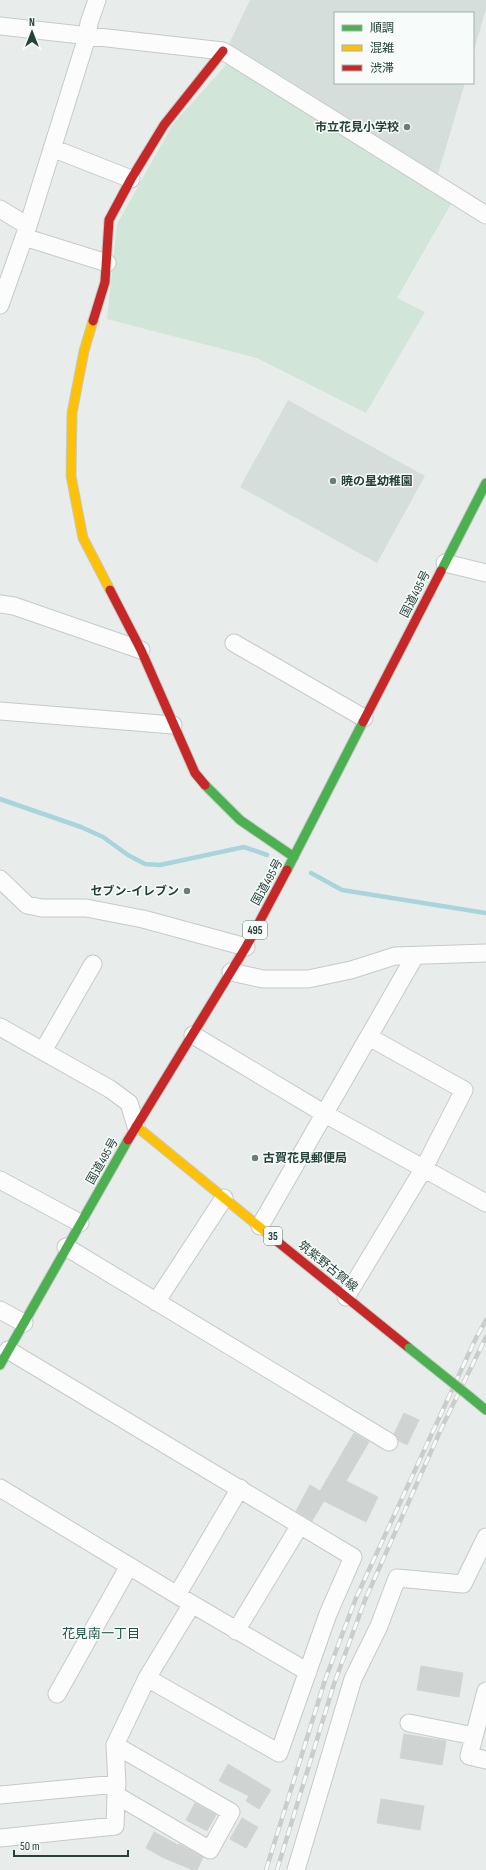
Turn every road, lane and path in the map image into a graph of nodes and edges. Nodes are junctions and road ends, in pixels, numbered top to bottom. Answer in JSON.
{"nodes":[{"id":1,"x":97,"y":0,"type":"edge"},
{"id":2,"x":0,"y":26,"type":"edge"},
{"id":3,"x":87,"y":37,"type":"junction"},
{"id":4,"x":223,"y":50,"type":"junction"},
{"id":5,"x":52,"y":148,"type":"junction"},
{"id":6,"x":131,"y":179,"type":"junction"},
{"id":7,"x":0,"y":209,"type":"edge"},
{"id":8,"x":486,"y":215,"type":"edge"},
{"id":9,"x":26,"y":232,"type":"junction"},
{"id":10,"x":107,"y":262,"type":"junction"},
{"id":11,"x":0,"y":305,"type":"edge"},
{"id":12,"x":486,"y":483,"type":"edge"},
{"id":13,"x":444,"y":563,"type":"junction"},
{"id":14,"x":486,"y":573,"type":"edge"},
{"id":15,"x":0,"y":604,"type":"edge"},
{"id":16,"x":234,"y":643,"type":"dead end"},
{"id":17,"x":141,"y":650,"type":"junction"},
{"id":18,"x":0,"y":711,"type":"edge"},
{"id":19,"x":364,"y":718,"type":"junction"},
{"id":20,"x":173,"y":725,"type":"junction"},
{"id":21,"x":294,"y":857,"type":"junction"},
{"id":22,"x":0,"y":879,"type":"edge"},
{"id":23,"x":246,"y":948,"type":"junction"},
{"id":24,"x":486,"y":953,"type":"edge"},
{"id":25,"x":415,"y":956,"type":"junction"},
{"id":26,"x":93,"y":964,"type":"dead end"},
{"id":27,"x":231,"y":972,"type":"junction"},
{"id":28,"x":0,"y":1027,"type":"edge"},
{"id":29,"x":193,"y":1036,"type":"junction"},
{"id":30,"x":369,"y":1037,"type":"junction"},
{"id":31,"x":44,"y":1051,"type":"junction"},
{"id":32,"x":325,"y":1114,"type":"junction"},
{"id":33,"x":136,"y":1126,"type":"junction"},
{"id":34,"x":424,"y":1168,"type":"junction"},
{"id":35,"x":0,"y":1180,"type":"edge"},
{"id":36,"x":224,"y":1198,"type":"junction"},
{"id":37,"x":486,"y":1203,"type":"edge"},
{"id":38,"x":80,"y":1223,"type":"junction"},
{"id":39,"x":260,"y":1226,"type":"junction"},
{"id":40,"x":66,"y":1247,"type":"junction"},
{"id":41,"x":346,"y":1296,"type":"junction"},
{"id":42,"x":156,"y":1302,"type":"junction"},
{"id":43,"x":0,"y":1310,"type":"edge"},
{"id":44,"x":24,"y":1323,"type":"junction"},
{"id":45,"x":4,"y":1358,"type":"edge"},
{"id":46,"x":486,"y":1410,"type":"edge"},
{"id":47,"x":389,"y":1442,"type":"dead end"},
{"id":48,"x":0,"y":1488,"type":"edge"},
{"id":49,"x":240,"y":1488,"type":"junction"},
{"id":50,"x":300,"y":1525,"type":"junction"},
{"id":51,"x":486,"y":1537,"type":"edge"},
{"id":52,"x":129,"y":1566,"type":"junction"},
{"id":53,"x":177,"y":1595,"type":"junction"},
{"id":54,"x":192,"y":1604,"type":"junction"},
{"id":55,"x":236,"y":1631,"type":"junction"},
{"id":56,"x":308,"y":1672,"type":"junction"},
{"id":57,"x":147,"y":1678,"type":"junction"},
{"id":58,"x":486,"y":1691,"type":"edge"},
{"id":59,"x":57,"y":1694,"type":"dead end"},
{"id":60,"x":409,"y":1724,"type":"dead end"},
{"id":61,"x":474,"y":1736,"type":"junction"},
{"id":62,"x":115,"y":1745,"type":"junction"},
{"id":63,"x":486,"y":1760,"type":"edge"},
{"id":64,"x":116,"y":1789,"type":"junction"},
{"id":65,"x":0,"y":1795,"type":"edge"},
{"id":66,"x":0,"y":1838,"type":"edge"},
{"id":67,"x":296,"y":1870,"type":"edge"}],
"edges":[{"from":1,"to":3,"type":"street"},
{"from":2,"to":3,"type":"street"},
{"from":3,"to":4,"type":"street"},
{"from":3,"to":5,"type":"street"},
{"from":4,"to":6,"type":"main road"},
{"from":4,"to":8,"type":"street"},
{"from":5,"to":6,"type":"street"},
{"from":5,"to":9,"type":"street"},
{"from":6,"to":10,"type":"main road"},
{"from":7,"to":9,"type":"street"},
{"from":9,"to":10,"type":"street"},
{"from":9,"to":11,"type":"street"},
{"from":10,"to":17,"type":"main road"},
{"from":12,"to":13,"type":"main road","name":"国道495号","number":"495"},
{"from":13,"to":14,"type":"street"},
{"from":13,"to":19,"type":"main road","name":"国道495号","number":"495"},
{"from":15,"to":17,"type":"street"},
{"from":16,"to":19,"type":"street"},
{"from":17,"to":20,"type":"main road"},
{"from":18,"to":20,"type":"street"},
{"from":19,"to":21,"type":"main road","name":"国道495号","number":"495"},
{"from":20,"to":21,"type":"main road"},
{"from":21,"to":23,"type":"main road","name":"国道495号","number":"495"},
{"from":22,"to":23,"type":"street"},
{"from":23,"to":27,"type":"main road","name":"国道495号","number":"495"},
{"from":24,"to":25,"type":"street"},
{"from":25,"to":27,"type":"street"},
{"from":25,"to":30,"type":"street"},
{"from":26,"to":31,"type":"street"},
{"from":27,"to":29,"type":"main road","name":"国道495号","number":"495"},
{"from":28,"to":31,"type":"street"},
{"from":29,"to":32,"type":"street"},
{"from":29,"to":33,"type":"main road","name":"国道495号","number":"495"},
{"from":30,"to":32,"type":"street"},
{"from":30,"to":34,"type":"street"},
{"from":31,"to":33,"type":"street"},
{"from":32,"to":34,"type":"street"},
{"from":32,"to":39,"type":"street"},
{"from":33,"to":36,"type":"main road","name":"筑紫野古賀線","number":"35"},
{"from":33,"to":38,"type":"main road","name":"国道495号","number":"495"},
{"from":34,"to":37,"type":"street"},
{"from":34,"to":41,"type":"street"},
{"from":35,"to":38,"type":"street"},
{"from":36,"to":39,"type":"main road","name":"筑紫野古賀線","number":"35"},
{"from":36,"to":42,"type":"street"},
{"from":38,"to":40,"type":"main road","name":"国道495号","number":"495"},
{"from":39,"to":41,"type":"main road","name":"筑紫野古賀線","number":"35"},
{"from":40,"to":42,"type":"street"},
{"from":40,"to":44,"type":"main road","name":"国道495号","number":"495"},
{"from":41,"to":46,"type":"main road","name":"筑紫野古賀線","number":"35","bridge":true},
{"from":42,"to":47,"type":"street"},
{"from":43,"to":44,"type":"street"},
{"from":44,"to":45,"type":"main road","name":"国道495号","number":"495"},
{"from":45,"to":49,"type":"street"},
{"from":48,"to":52,"type":"street"},
{"from":49,"to":50,"type":"street"},
{"from":49,"to":53,"type":"street"},
{"from":50,"to":55,"type":"street"},
{"from":50,"to":56,"type":"street"},
{"from":51,"to":67,"type":"street"},
{"from":52,"to":53,"type":"street"},
{"from":52,"to":59,"type":"street"},
{"from":53,"to":54,"type":"street"},
{"from":54,"to":55,"type":"street"},
{"from":54,"to":57,"type":"street"},
{"from":55,"to":56,"type":"street"},
{"from":56,"to":57,"type":"street"},
{"from":57,"to":62,"type":"street"},
{"from":58,"to":61,"type":"street"},
{"from":60,"to":61,"type":"street"},
{"from":61,"to":63,"type":"street"},
{"from":62,"to":64,"type":"street"},
{"from":62,"to":64,"type":"street"},
{"from":64,"to":65,"type":"street"},
{"from":64,"to":66,"type":"street"}]}
